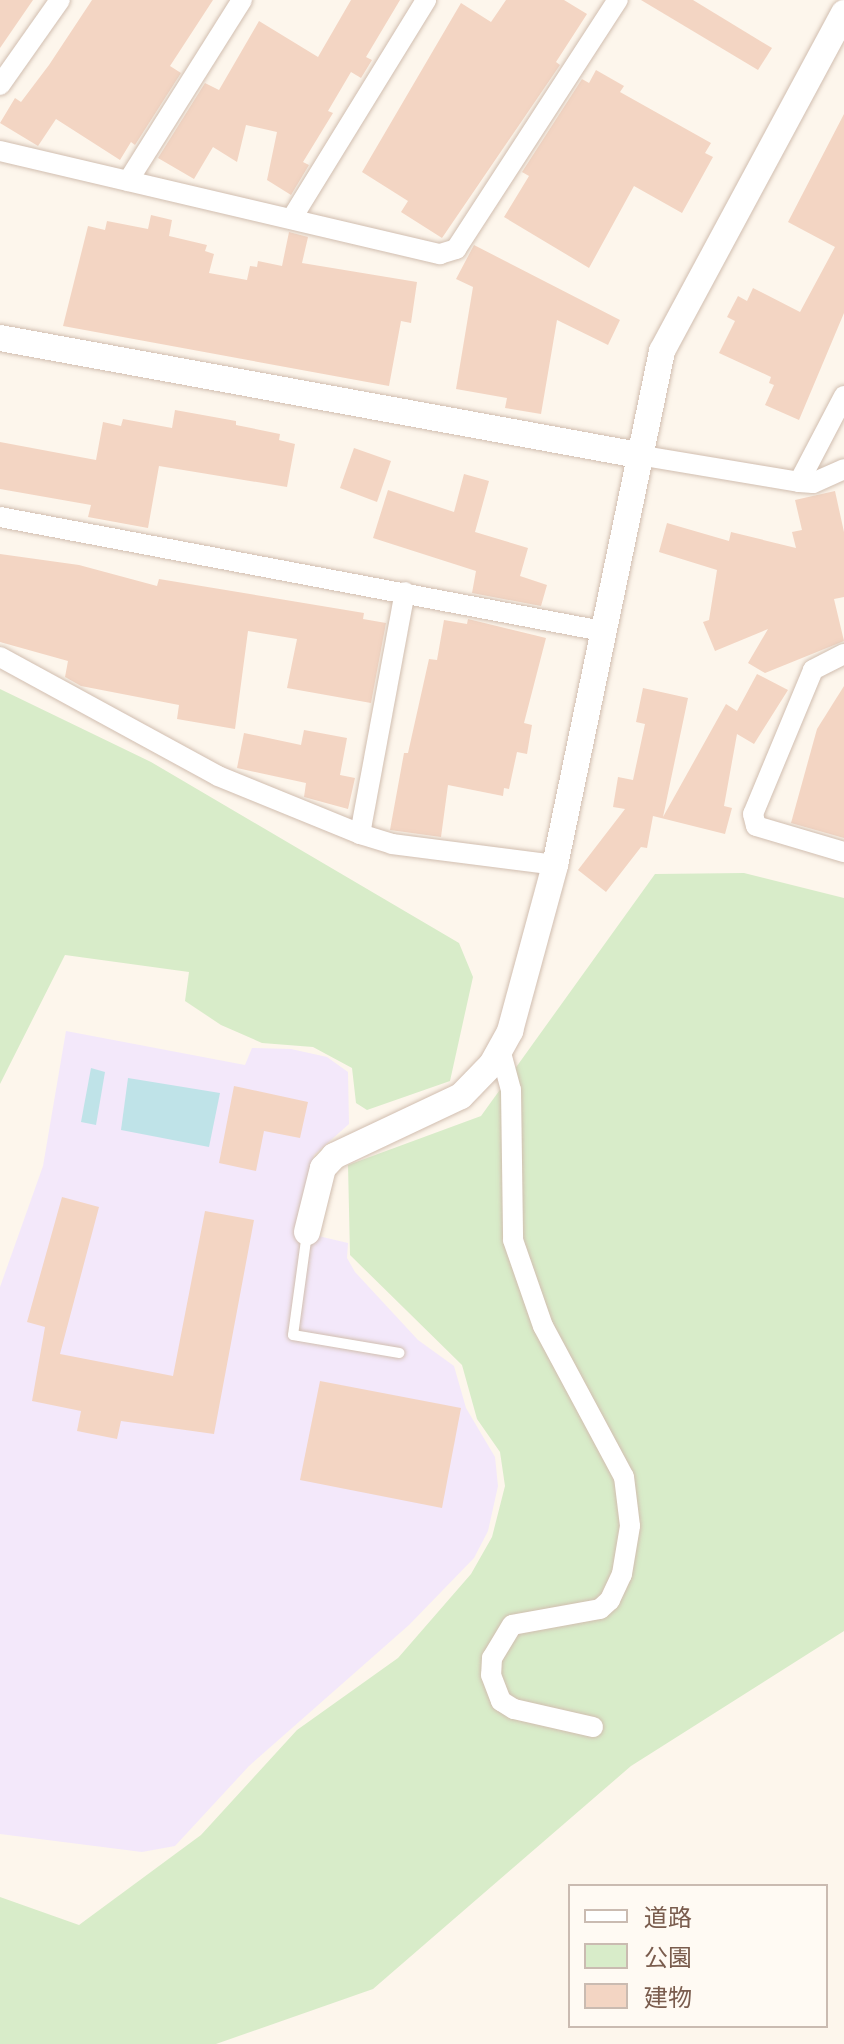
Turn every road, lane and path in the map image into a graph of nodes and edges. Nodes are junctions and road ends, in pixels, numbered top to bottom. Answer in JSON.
{"nodes":[{"id":1,"x":60,"y":0,"type":"edge"},
{"id":2,"x":242,"y":0,"type":"edge"},
{"id":3,"x":426,"y":0,"type":"edge"},
{"id":4,"x":618,"y":0,"type":"edge"},
{"id":5,"x":829,"y":0,"type":"edge"},
{"id":6,"x":844,"y":11,"type":"edge"},
{"id":7,"x":0,"y":85,"type":"edge"},
{"id":8,"x":1,"y":157,"type":"edge"},
{"id":9,"x":128,"y":181,"type":"junction"},
{"id":10,"x":292,"y":218,"type":"junction"},
{"id":11,"x":0,"y":338,"type":"edge"},
{"id":12,"x":844,"y":396,"type":"edge"},
{"id":13,"x":638,"y":455,"type":"junction"},
{"id":14,"x":844,"y":469,"type":"edge"},
{"id":15,"x":799,"y":482,"type":"junction"},
{"id":16,"x":0,"y":517,"type":"edge"},
{"id":17,"x":405,"y":592,"type":"junction"},
{"id":18,"x":602,"y":631,"type":"junction"},
{"id":19,"x":844,"y":654,"type":"edge"},
{"id":20,"x":0,"y":657,"type":"edge"},
{"id":21,"x":360,"y":834,"type":"junction"},
{"id":22,"x":844,"y":852,"type":"edge"},
{"id":23,"x":555,"y":865,"type":"junction"},
{"id":24,"x":500,"y":1049,"type":"junction"},
{"id":25,"x":307,"y":1232,"type":"joint"},
{"id":26,"x":399,"y":1353,"type":"dead end"},
{"id":27,"x":593,"y":1727,"type":"dead end"}],
"edges":[{"from":1,"to":7,"type":"street"},
{"from":2,"to":9,"type":"street"},
{"from":3,"to":10,"type":"street"},
{"from":4,"to":10,"type":"street"},
{"from":5,"to":6,"type":"street"},
{"from":6,"to":13,"type":"street"},
{"from":8,"to":9,"type":"street"},
{"from":9,"to":10,"type":"street"},
{"from":11,"to":13,"type":"street"},
{"from":12,"to":15,"type":"street"},
{"from":13,"to":15,"type":"street"},
{"from":13,"to":18,"type":"street"},
{"from":14,"to":15,"type":"street"},
{"from":16,"to":17,"type":"street"},
{"from":17,"to":18,"type":"street"},
{"from":17,"to":21,"type":"street"},
{"from":18,"to":23,"type":"street"},
{"from":19,"to":22,"type":"street"},
{"from":20,"to":21,"type":"street"},
{"from":21,"to":23,"type":"street"},
{"from":23,"to":24,"type":"street"},
{"from":24,"to":25,"type":"street"},
{"from":24,"to":27,"type":"street"},
{"from":25,"to":26,"type":"lane"}]}
